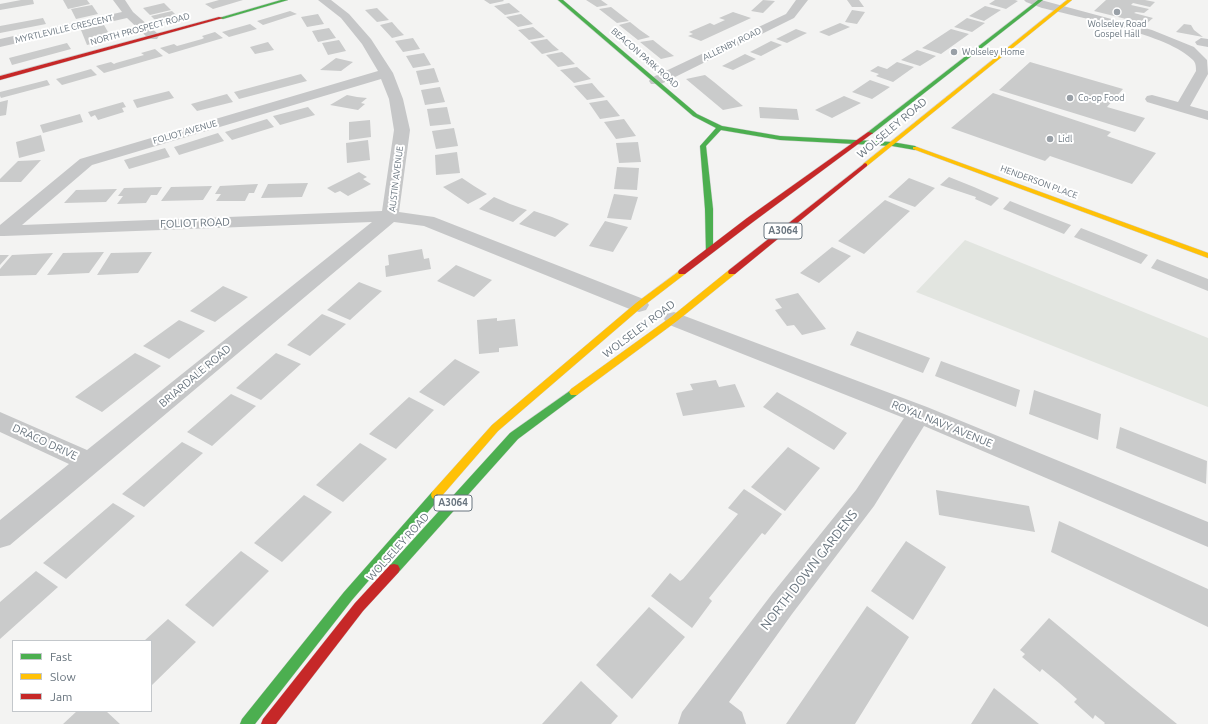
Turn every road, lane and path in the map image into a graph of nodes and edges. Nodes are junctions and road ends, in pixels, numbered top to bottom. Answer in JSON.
{"nodes":[{"id":1,"x":119,"y":0,"type":"edge"},
{"id":2,"x":286,"y":0,"type":"edge"},
{"id":3,"x":324,"y":0,"type":"edge"},
{"id":4,"x":560,"y":0,"type":"edge"},
{"id":5,"x":802,"y":0,"type":"edge"},
{"id":6,"x":1070,"y":0,"type":"edge"},
{"id":7,"x":1036,"y":1,"type":"edge"},
{"id":8,"x":1059,"y":10,"type":"junction"},
{"id":9,"x":128,"y":14,"type":"junction"},
{"id":10,"x":153,"y":36,"type":"junction"},
{"id":11,"x":0,"y":43,"type":"edge"},
{"id":12,"x":386,"y":73,"type":"junction"},
{"id":13,"x":0,"y":78,"type":"edge"},
{"id":14,"x":656,"y":80,"type":"junction"},
{"id":15,"x":1152,"y":98,"type":"dead end"},
{"id":16,"x":1182,"y":108,"type":"junction"},
{"id":17,"x":1208,"y":116,"type":"edge"},
{"id":18,"x":720,"y":128,"type":"junction"},
{"id":19,"x":860,"y":141,"type":"junction"},
{"id":20,"x":892,"y":144,"type":"junction"},
{"id":21,"x":390,"y":216,"type":"junction"},
{"id":22,"x":2,"y":231,"type":"edge"},
{"id":23,"x":709,"y":251,"type":"junction"},
{"id":24,"x":1208,"y":256,"type":"edge"},
{"id":25,"x":639,"y":305,"type":"junction"},
{"id":26,"x":674,"y":319,"type":"junction"},
{"id":27,"x":919,"y":414,"type":"junction"},
{"id":28,"x":0,"y":422,"type":"edge"},
{"id":29,"x":91,"y":463,"type":"junction"},
{"id":30,"x":1208,"y":535,"type":"edge"},
{"id":31,"x":0,"y":536,"type":"edge"},
{"id":32,"x":711,"y":718,"type":"edge"},
{"id":33,"x":247,"y":724,"type":"edge"},
{"id":34,"x":268,"y":724,"type":"edge"}],
"edges":[{"from":1,"to":9,"type":"street"},
{"from":2,"to":10,"type":"main road","name":"NORTH PROSPECT ROAD"},
{"from":3,"to":12,"type":"street","name":"AUSTIN AVENUE"},
{"from":4,"to":14,"type":"main road","name":"BEACON PARK ROAD"},
{"from":5,"to":14,"type":"street","name":"ALLENBY ROAD"},
{"from":6,"to":8,"type":"main road","name":"WOLSELEY ROAD","number":"A3064"},
{"from":7,"to":8,"type":"street"},
{"from":7,"to":19,"type":"main road","name":"WOLSELEY ROAD","number":"A3064"},
{"from":8,"to":16,"type":"street"},
{"from":8,"to":20,"type":"main road","name":"WOLSELEY ROAD","number":"A3064"},
{"from":9,"to":10,"type":"street"},
{"from":9,"to":11,"type":"street","name":"MYRTLEVILLE CRESCENT"},
{"from":10,"to":13,"type":"main road","name":"NORTH PROSPECT ROAD"},
{"from":12,"to":21,"type":"street","name":"AUSTIN AVENUE"},
{"from":12,"to":22,"type":"street","name":"FOLIOT AVENUE"},
{"from":14,"to":18,"type":"main road","name":"BEACON PARK ROAD"},
{"from":15,"to":16,"type":"street"},
{"from":16,"to":17,"type":"street"},
{"from":18,"to":19,"type":"main road","name":"BEACON PARK ROAD"},
{"from":18,"to":23,"type":"main road"},
{"from":19,"to":20,"type":"main road","name":"HENDERSON PLACE"},
{"from":19,"to":23,"type":"main road","name":"WOLSELEY ROAD","number":"A3064"},
{"from":20,"to":24,"type":"main road","name":"HENDERSON PLACE"},
{"from":20,"to":26,"type":"main road","name":"WOLSELEY ROAD","number":"A3064"},
{"from":21,"to":22,"type":"street","name":"FOLIOT ROAD"},
{"from":21,"to":25,"type":"street","name":"AUSTIN AVENUE"},
{"from":21,"to":29,"type":"street","name":"BRIARDALE ROAD"},
{"from":23,"to":25,"type":"main road","name":"WOLSELEY ROAD","number":"A3064"},
{"from":25,"to":33,"type":"main road","name":"WOLSELEY ROAD","number":"A3064"},
{"from":26,"to":27,"type":"street","name":"ROYAL NAVY AVENUE"},
{"from":26,"to":34,"type":"main road","name":"WOLSELEY ROAD","number":"A3064"},
{"from":27,"to":30,"type":"street","name":"ROYAL NAVY AVENUE"},
{"from":27,"to":32,"type":"street","name":"NORTH DOWN GARDENS"},
{"from":28,"to":29,"type":"street","name":"DRACO DRIVE"},
{"from":29,"to":31,"type":"street","name":"BRIARDALE ROAD"}]}
